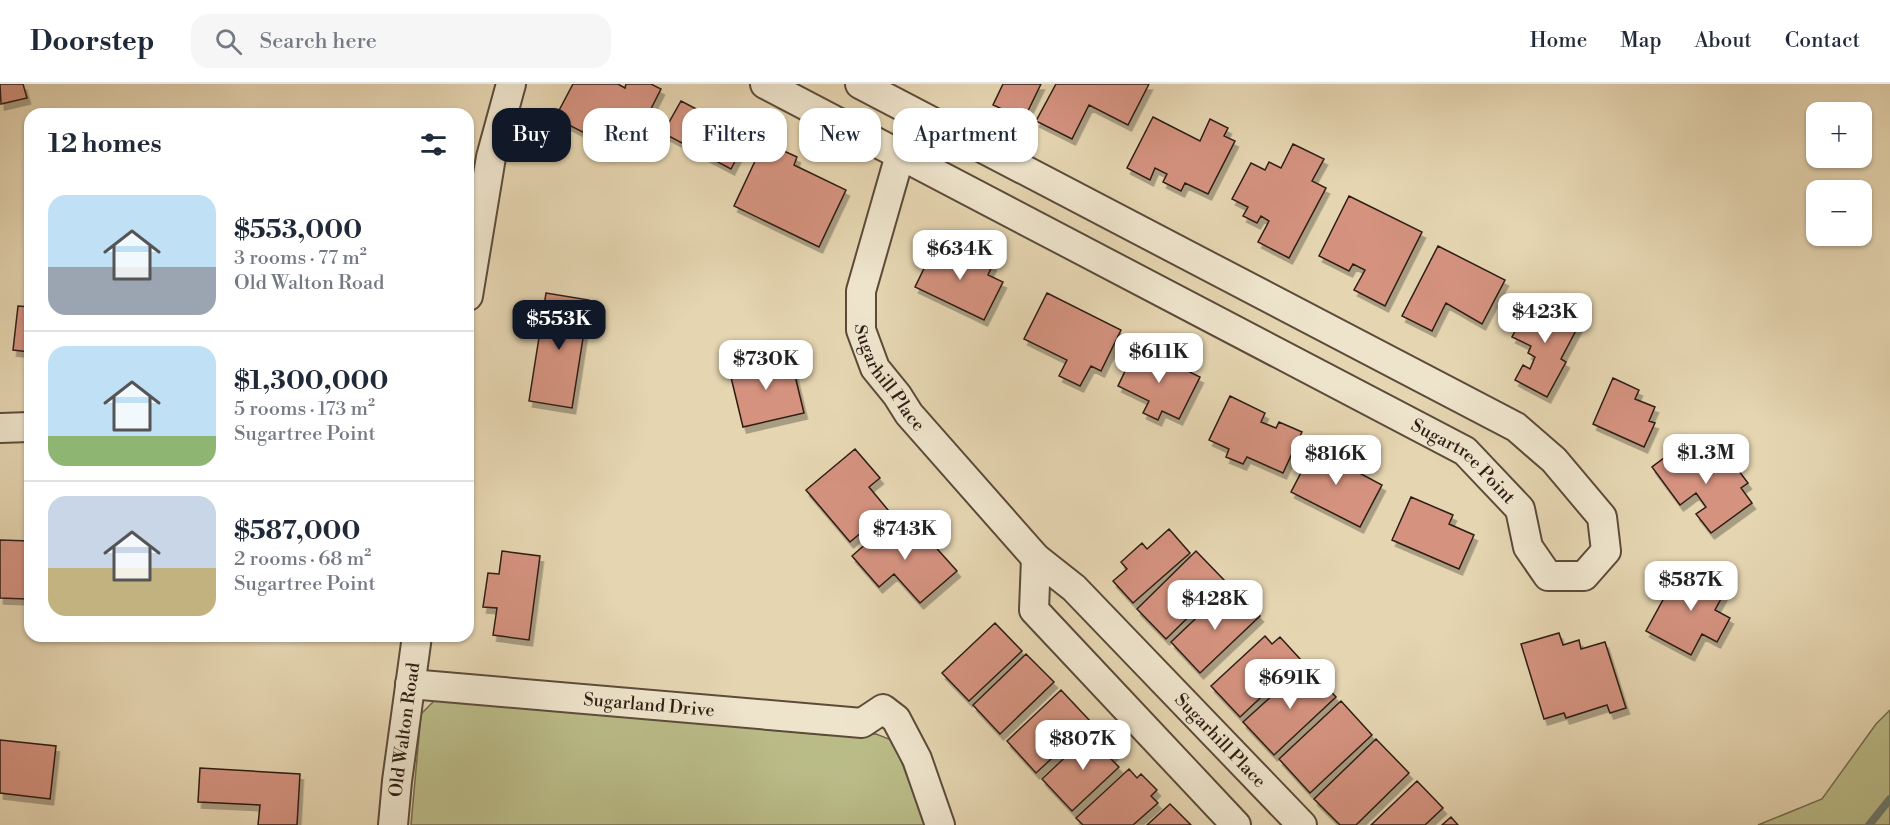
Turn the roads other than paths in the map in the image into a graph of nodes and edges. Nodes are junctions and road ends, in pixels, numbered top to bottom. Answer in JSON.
{"nodes":[{"id":1,"x":511,"y":84,"type":"edge"},
{"id":2,"x":765,"y":84,"type":"edge"},
{"id":3,"x":860,"y":84,"type":"edge"},
{"id":4,"x":906,"y":108,"type":"edge"},
{"id":5,"x":893,"y":151,"type":"edge"},
{"id":6,"x":898,"y":162,"type":"edge"},
{"id":7,"x":913,"y":162,"type":"edge"},
{"id":8,"x":1009,"y":162,"type":"edge"},
{"id":9,"x":474,"y":259,"type":"edge"},
{"id":10,"x":24,"y":427,"type":"edge"},
{"id":11,"x":0,"y":428,"type":"edge"},
{"id":12,"x":1036,"y":558,"type":"junction"},
{"id":13,"x":416,"y":642,"type":"edge"},
{"id":14,"x":410,"y":684,"type":"junction"},
{"id":15,"x":393,"y":825,"type":"edge"},
{"id":16,"x":940,"y":825,"type":"edge"},
{"id":17,"x":1236,"y":825,"type":"edge"},
{"id":18,"x":1302,"y":825,"type":"edge"}],
"edges":[{"from":1,"to":9,"type":"street"},
{"from":2,"to":5,"type":"street","name":"Sugartree Point"},
{"from":3,"to":4,"type":"street","name":"Sugartree Point"},
{"from":6,"to":12,"type":"street","name":"Sugarhill Place"},
{"from":7,"to":8,"type":"street","name":"Sugartree Point"},
{"from":10,"to":11,"type":"street"},
{"from":12,"to":17,"type":"street"},
{"from":12,"to":18,"type":"street","name":"Sugarhill Place"},
{"from":13,"to":14,"type":"street","name":"Old Walton Road"},
{"from":14,"to":15,"type":"street","name":"Old Walton Road"},
{"from":14,"to":16,"type":"street","name":"Sugarland Drive"}]}
